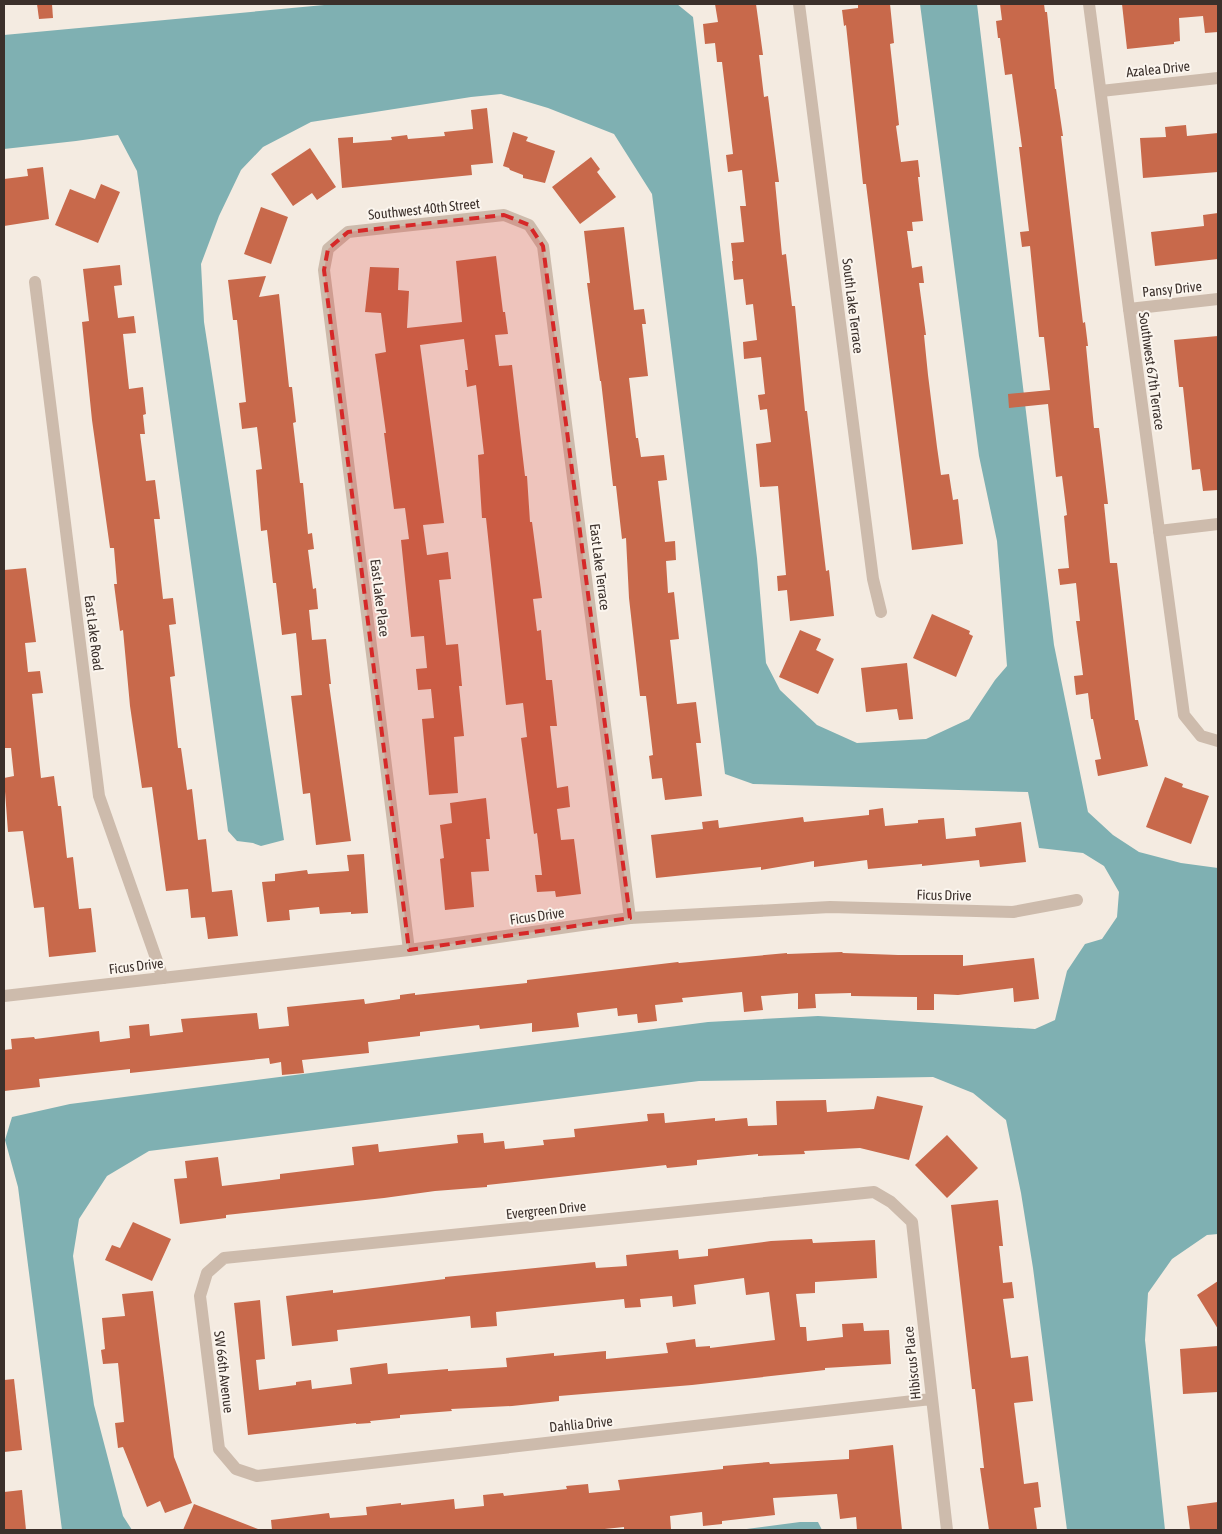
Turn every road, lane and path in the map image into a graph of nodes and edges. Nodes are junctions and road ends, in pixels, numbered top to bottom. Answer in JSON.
{"nodes":[{"id":1,"x":798,"y":4,"type":"edge"},
{"id":2,"x":1089,"y":4,"type":"edge"},
{"id":3,"x":1218,"y":78,"type":"edge"},
{"id":4,"x":1101,"y":91,"type":"junction"},
{"id":5,"x":529,"y":225,"type":"joint"},
{"id":6,"x":328,"y":250,"type":"joint"},
{"id":7,"x":35,"y":282,"type":"dead end"},
{"id":8,"x":1218,"y":299,"type":"edge"},
{"id":9,"x":1129,"y":309,"type":"junction"},
{"id":10,"x":1218,"y":524,"type":"edge"},
{"id":11,"x":1158,"y":531,"type":"junction"},
{"id":12,"x":880,"y":612,"type":"dead end"},
{"id":13,"x":1218,"y":741,"type":"edge"},
{"id":14,"x":1077,"y":900,"type":"dead end"},
{"id":15,"x":630,"y":918,"type":"junction"},
{"id":16,"x":410,"y":950,"type":"junction"},
{"id":17,"x":163,"y":978,"type":"junction"},
{"id":18,"x":4,"y":996,"type":"edge"},
{"id":19,"x":891,"y":1202,"type":"joint"},
{"id":20,"x":207,"y":1273,"type":"joint"},
{"id":21,"x":931,"y":1399,"type":"junction"},
{"id":22,"x":236,"y":1469,"type":"joint"},
{"id":23,"x":946,"y":1530,"type":"edge"}],
"edges":[{"from":1,"to":12,"type":"street","name":"South Lake Terrace"},
{"from":2,"to":4,"type":"street","name":"Southwest 67th Terrace"},
{"from":3,"to":4,"type":"street","name":"Azalea Drive"},
{"from":4,"to":9,"type":"street","name":"Southwest 67th Terrace"},
{"from":5,"to":6,"type":"street","name":"Southwest 40th Street"},
{"from":5,"to":15,"type":"street","name":"East Lake Terrace"},
{"from":6,"to":16,"type":"street","name":"East Lake Place"},
{"from":7,"to":17,"type":"street","name":"East Lake Road"},
{"from":8,"to":9,"type":"street","name":"Pansy Drive"},
{"from":9,"to":11,"type":"street","name":"Southwest 67th Terrace"},
{"from":10,"to":11,"type":"street"},
{"from":11,"to":13,"type":"street","name":"Southwest 67th Terrace"},
{"from":14,"to":15,"type":"street","name":"Ficus Drive"},
{"from":15,"to":16,"type":"street","name":"Ficus Drive"},
{"from":16,"to":17,"type":"street","name":"Ficus Drive"},
{"from":17,"to":18,"type":"street","name":"Ficus Drive"},
{"from":19,"to":20,"type":"street","name":"Evergreen Drive"},
{"from":19,"to":21,"type":"street","name":"Hibiscus Place"},
{"from":20,"to":22,"type":"street","name":"SW 66th Avenue"},
{"from":21,"to":22,"type":"street","name":"Dahlia Drive"},
{"from":21,"to":23,"type":"street","name":"Hibiscus Place"}]}
